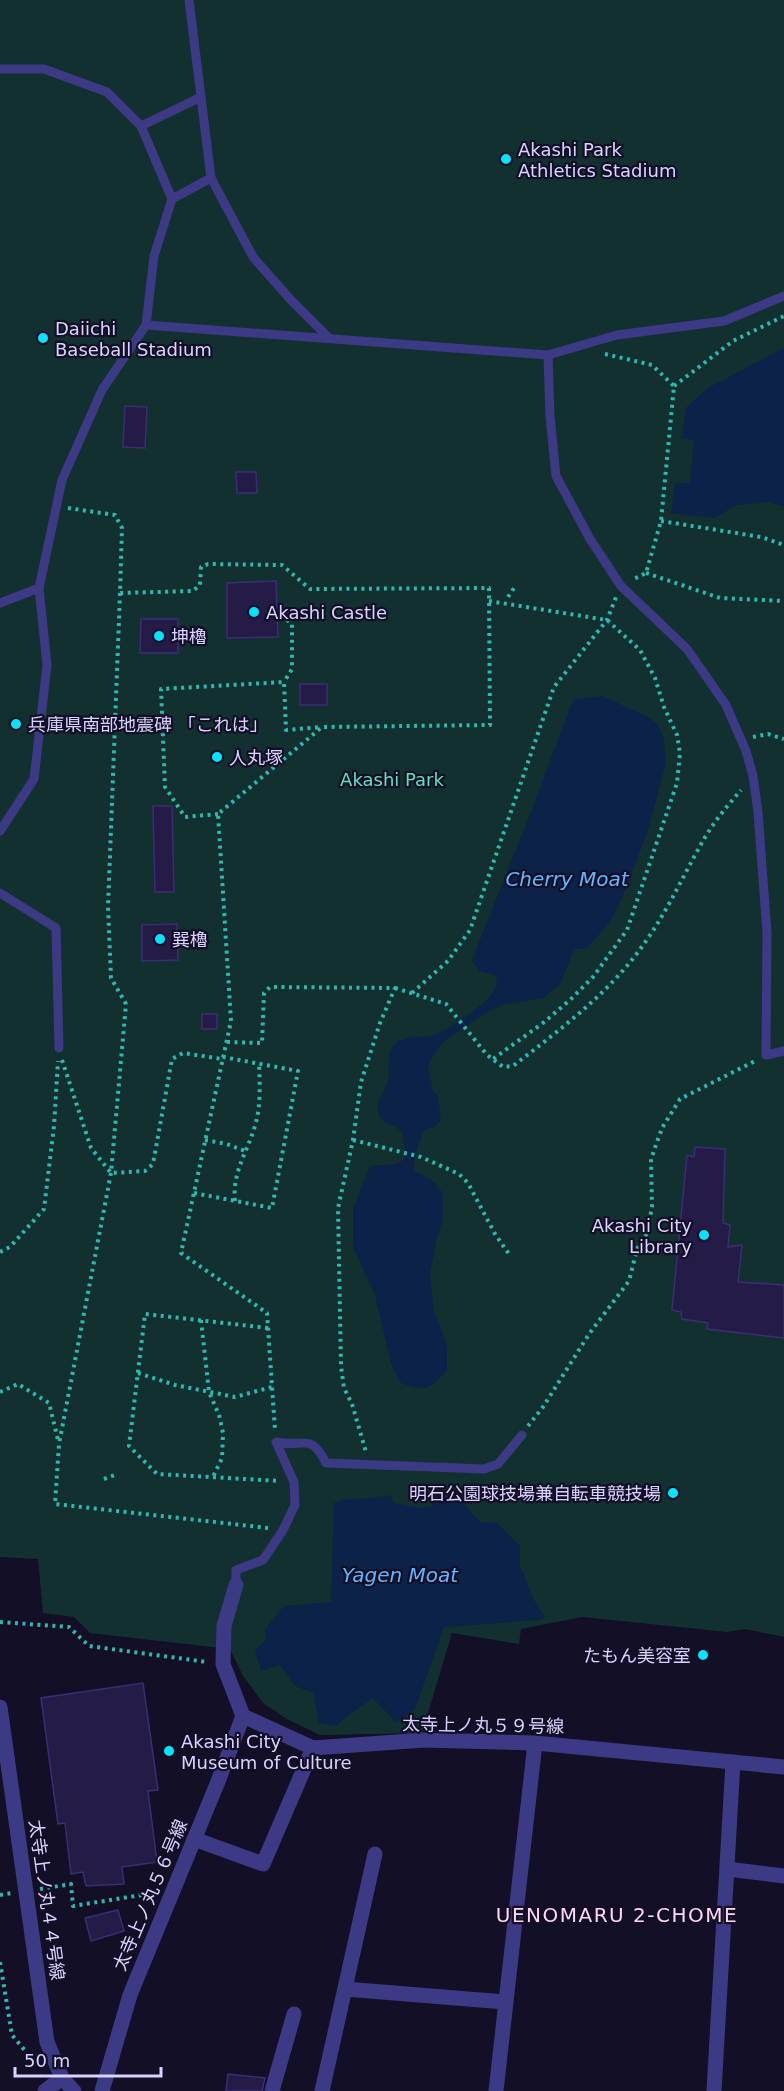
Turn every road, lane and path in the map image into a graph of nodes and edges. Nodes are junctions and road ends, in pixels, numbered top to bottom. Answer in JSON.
{"nodes":[{"id":1,"x":189,"y":0,"type":"edge"},
{"id":2,"x":0,"y":69,"type":"edge"},
{"id":3,"x":201,"y":97,"type":"junction"},
{"id":4,"x":141,"y":126,"type":"junction"},
{"id":5,"x":211,"y":178,"type":"junction"},
{"id":6,"x":172,"y":199,"type":"junction"},
{"id":7,"x":784,"y":296,"type":"edge"},
{"id":8,"x":784,"y":316,"type":"edge"},
{"id":9,"x":146,"y":325,"type":"junction"},
{"id":10,"x":328,"y":337,"type":"junction"},
{"id":11,"x":574,"y":347,"type":"junction"},
{"id":12,"x":548,"y":355,"type":"junction"},
{"id":13,"x":674,"y":386,"type":"junction"},
{"id":14,"x":56,"y":507,"type":"junction"},
{"id":15,"x":661,"y":521,"type":"junction"},
{"id":16,"x":784,"y":545,"type":"edge"},
{"id":17,"x":646,"y":573,"type":"junction"},
{"id":18,"x":621,"y":586,"type":"junction"},
{"id":19,"x":39,"y":588,"type":"junction"},
{"id":20,"x":514,"y":588,"type":"dead end"},
{"id":21,"x":120,"y":593,"type":"junction"},
{"id":22,"x":508,"y":597,"type":"dead end"},
{"id":23,"x":489,"y":601,"type":"junction"},
{"id":24,"x":784,"y":601,"type":"edge"},
{"id":25,"x":0,"y":603,"type":"edge"},
{"id":26,"x":281,"y":615,"type":"dead end"},
{"id":27,"x":607,"y":620,"type":"junction"},
{"id":28,"x":284,"y":682,"type":"junction"},
{"id":29,"x":322,"y":726,"type":"junction"},
{"id":30,"x":784,"y":739,"type":"edge"},
{"id":31,"x":741,"y":740,"type":"junction"},
{"id":32,"x":753,"y":776,"type":"junction"},
{"id":33,"x":218,"y":814,"type":"junction"},
{"id":34,"x":0,"y":831,"type":"edge"},
{"id":35,"x":0,"y":893,"type":"edge"},
{"id":36,"x":395,"y":988,"type":"junction"},
{"id":37,"x":412,"y":993,"type":"junction"},
{"id":38,"x":227,"y":1042,"type":"junction"},
{"id":39,"x":58,"y":1048,"type":"junction"},
{"id":40,"x":784,"y":1052,"type":"edge"},
{"id":41,"x":766,"y":1055,"type":"junction"},
{"id":42,"x":222,"y":1058,"type":"junction"},
{"id":43,"x":493,"y":1059,"type":"junction"},
{"id":44,"x":259,"y":1064,"type":"junction"},
{"id":45,"x":205,"y":1140,"type":"junction"},
{"id":46,"x":353,"y":1140,"type":"junction"},
{"id":47,"x":245,"y":1151,"type":"junction"},
{"id":48,"x":111,"y":1173,"type":"junction"},
{"id":49,"x":194,"y":1193,"type":"junction"},
{"id":50,"x":235,"y":1201,"type":"junction"},
{"id":51,"x":0,"y":1252,"type":"edge"},
{"id":52,"x":509,"y":1254,"type":"dead end"},
{"id":53,"x":201,"y":1320,"type":"junction"},
{"id":54,"x":268,"y":1328,"type":"junction"},
{"id":55,"x":138,"y":1373,"type":"junction"},
{"id":56,"x":272,"y":1387,"type":"junction"},
{"id":57,"x":0,"y":1392,"type":"edge"},
{"id":58,"x":209,"y":1392,"type":"junction"},
{"id":59,"x":522,"y":1435,"type":"joint"},
{"id":60,"x":276,"y":1442,"type":"junction"},
{"id":61,"x":59,"y":1444,"type":"junction"},
{"id":62,"x":370,"y":1464,"type":"junction"},
{"id":63,"x":116,"y":1475,"type":"dead end"},
{"id":64,"x":104,"y":1479,"type":"dead end"},
{"id":65,"x":212,"y":1479,"type":"junction"},
{"id":66,"x":294,"y":1482,"type":"junction"},
{"id":67,"x":284,"y":1530,"type":"junction"},
{"id":68,"x":236,"y":1585,"type":"joint"},
{"id":69,"x":0,"y":1622,"type":"edge"},
{"id":70,"x":223,"y":1664,"type":"junction"},
{"id":71,"x":0,"y":1707,"type":"edge"},
{"id":72,"x":243,"y":1716,"type":"junction"},
{"id":73,"x":535,"y":1743,"type":"junction"},
{"id":74,"x":313,"y":1748,"type":"junction"},
{"id":75,"x":733,"y":1762,"type":"junction"},
{"id":76,"x":784,"y":1767,"type":"edge"},
{"id":77,"x":194,"y":1839,"type":"junction"},
{"id":78,"x":375,"y":1854,"type":"dead end"},
{"id":79,"x":727,"y":1869,"type":"junction"},
{"id":80,"x":784,"y":1876,"type":"edge"},
{"id":81,"x":71,"y":1884,"type":"dead end"},
{"id":82,"x":173,"y":1890,"type":"junction"},
{"id":83,"x":0,"y":1962,"type":"edge"},
{"id":84,"x":345,"y":1989,"type":"junction"},
{"id":85,"x":506,"y":2002,"type":"junction"},
{"id":86,"x":294,"y":2014,"type":"dead end"},
{"id":87,"x":54,"y":2084,"type":"edge"},
{"id":88,"x":74,"y":2091,"type":"edge"},
{"id":89,"x":102,"y":2091,"type":"edge"},
{"id":90,"x":272,"y":2091,"type":"edge"},
{"id":91,"x":322,"y":2091,"type":"edge"},
{"id":92,"x":496,"y":2091,"type":"edge"},
{"id":93,"x":714,"y":2091,"type":"edge"}],
"edges":[{"from":1,"to":3,"type":"lane"},
{"from":2,"to":4,"type":"lane"},
{"from":3,"to":4,"type":"lane"},
{"from":3,"to":5,"type":"lane"},
{"from":4,"to":6,"type":"lane"},
{"from":5,"to":6,"type":"lane"},
{"from":5,"to":10,"type":"lane"},
{"from":6,"to":9,"type":"lane"},
{"from":7,"to":11,"type":"lane"},
{"from":8,"to":13,"type":"path"},
{"from":9,"to":10,"type":"lane"},
{"from":9,"to":14,"type":"lane"},
{"from":10,"to":12,"type":"lane"},
{"from":11,"to":12,"type":"lane"},
{"from":11,"to":13,"type":"path"},
{"from":12,"to":18,"type":"lane"},
{"from":13,"to":15,"type":"path"},
{"from":14,"to":19,"type":"lane"},
{"from":14,"to":21,"type":"path"},
{"from":15,"to":16,"type":"path"},
{"from":15,"to":17,"type":"path"},
{"from":17,"to":18,"type":"path"},
{"from":17,"to":24,"type":"path"},
{"from":18,"to":27,"type":"path"},
{"from":18,"to":31,"type":"lane"},
{"from":19,"to":25,"type":"lane"},
{"from":19,"to":34,"type":"lane"},
{"from":20,"to":22,"type":"path"},
{"from":21,"to":23,"type":"path"},
{"from":21,"to":48,"type":"path"},
{"from":23,"to":27,"type":"path"},
{"from":23,"to":29,"type":"path"},
{"from":26,"to":28,"type":"path"},
{"from":27,"to":37,"type":"path"},
{"from":27,"to":43,"type":"path"},
{"from":28,"to":29,"type":"path"},
{"from":28,"to":33,"type":"path"},
{"from":29,"to":33,"type":"path"},
{"from":30,"to":31,"type":"path"},
{"from":31,"to":32,"type":"lane"},
{"from":32,"to":41,"type":"lane"},
{"from":32,"to":43,"type":"path"},
{"from":33,"to":38,"type":"path"},
{"from":35,"to":39,"type":"lane"},
{"from":36,"to":37,"type":"path"},
{"from":36,"to":38,"type":"path"},
{"from":36,"to":46,"type":"path"},
{"from":37,"to":43,"type":"path"},
{"from":38,"to":42,"type":"path"},
{"from":39,"to":48,"type":"path"},
{"from":39,"to":51,"type":"path"},
{"from":40,"to":41,"type":"lane"},
{"from":41,"to":59,"type":"path"},
{"from":42,"to":44,"type":"path"},
{"from":42,"to":45,"type":"path"},
{"from":42,"to":48,"type":"path"},
{"from":44,"to":47,"type":"path"},
{"from":44,"to":50,"type":"path"},
{"from":45,"to":47,"type":"path"},
{"from":45,"to":49,"type":"path"},
{"from":46,"to":52,"type":"path"},
{"from":46,"to":62,"type":"path"},
{"from":47,"to":50,"type":"path"},
{"from":48,"to":61,"type":"path"},
{"from":49,"to":50,"type":"path"},
{"from":49,"to":54,"type":"path"},
{"from":53,"to":54,"type":"path"},
{"from":53,"to":55,"type":"path"},
{"from":53,"to":58,"type":"path"},
{"from":54,"to":56,"type":"path"},
{"from":55,"to":58,"type":"path"},
{"from":55,"to":65,"type":"path"},
{"from":56,"to":58,"type":"path"},
{"from":56,"to":60,"type":"path"},
{"from":57,"to":61,"type":"path"},
{"from":58,"to":65,"type":"path"},
{"from":59,"to":62,"type":"lane"},
{"from":60,"to":62,"type":"lane"},
{"from":60,"to":66,"type":"lane"},
{"from":61,"to":67,"type":"path"},
{"from":63,"to":64,"type":"path"},
{"from":65,"to":66,"type":"path"},
{"from":66,"to":67,"type":"lane"},
{"from":67,"to":68,"type":"lane"},
{"from":68,"to":70,"type":"street"},
{"from":69,"to":70,"type":"path"},
{"from":70,"to":72,"type":"street"},
{"from":71,"to":87,"type":"street","name":"太寺上ノ丸４４号線"},
{"from":72,"to":74,"type":"street","name":"太寺上ノ丸５９号線"},
{"from":72,"to":77,"type":"street","name":"太寺上ノ丸５６号線"},
{"from":73,"to":74,"type":"street","name":"太寺上ノ丸５９号線"},
{"from":73,"to":75,"type":"street","name":"太寺上ノ丸５９号線"},
{"from":73,"to":85,"type":"street"},
{"from":74,"to":77,"type":"street"},
{"from":75,"to":76,"type":"street","name":"太寺上ノ丸５９号線"},
{"from":75,"to":79,"type":"street"},
{"from":77,"to":82,"type":"street","name":"太寺上ノ丸５６号線"},
{"from":78,"to":84,"type":"street"},
{"from":79,"to":80,"type":"street"},
{"from":79,"to":93,"type":"street"},
{"from":81,"to":82,"type":"path"},
{"from":82,"to":89,"type":"street","name":"太寺上ノ丸５６号線"},
{"from":83,"to":87,"type":"path"},
{"from":84,"to":85,"type":"street"},
{"from":84,"to":91,"type":"street"},
{"from":85,"to":92,"type":"street"},
{"from":86,"to":90,"type":"street"},
{"from":87,"to":88,"type":"street","name":"太寺上ノ丸４４号線"}]}
